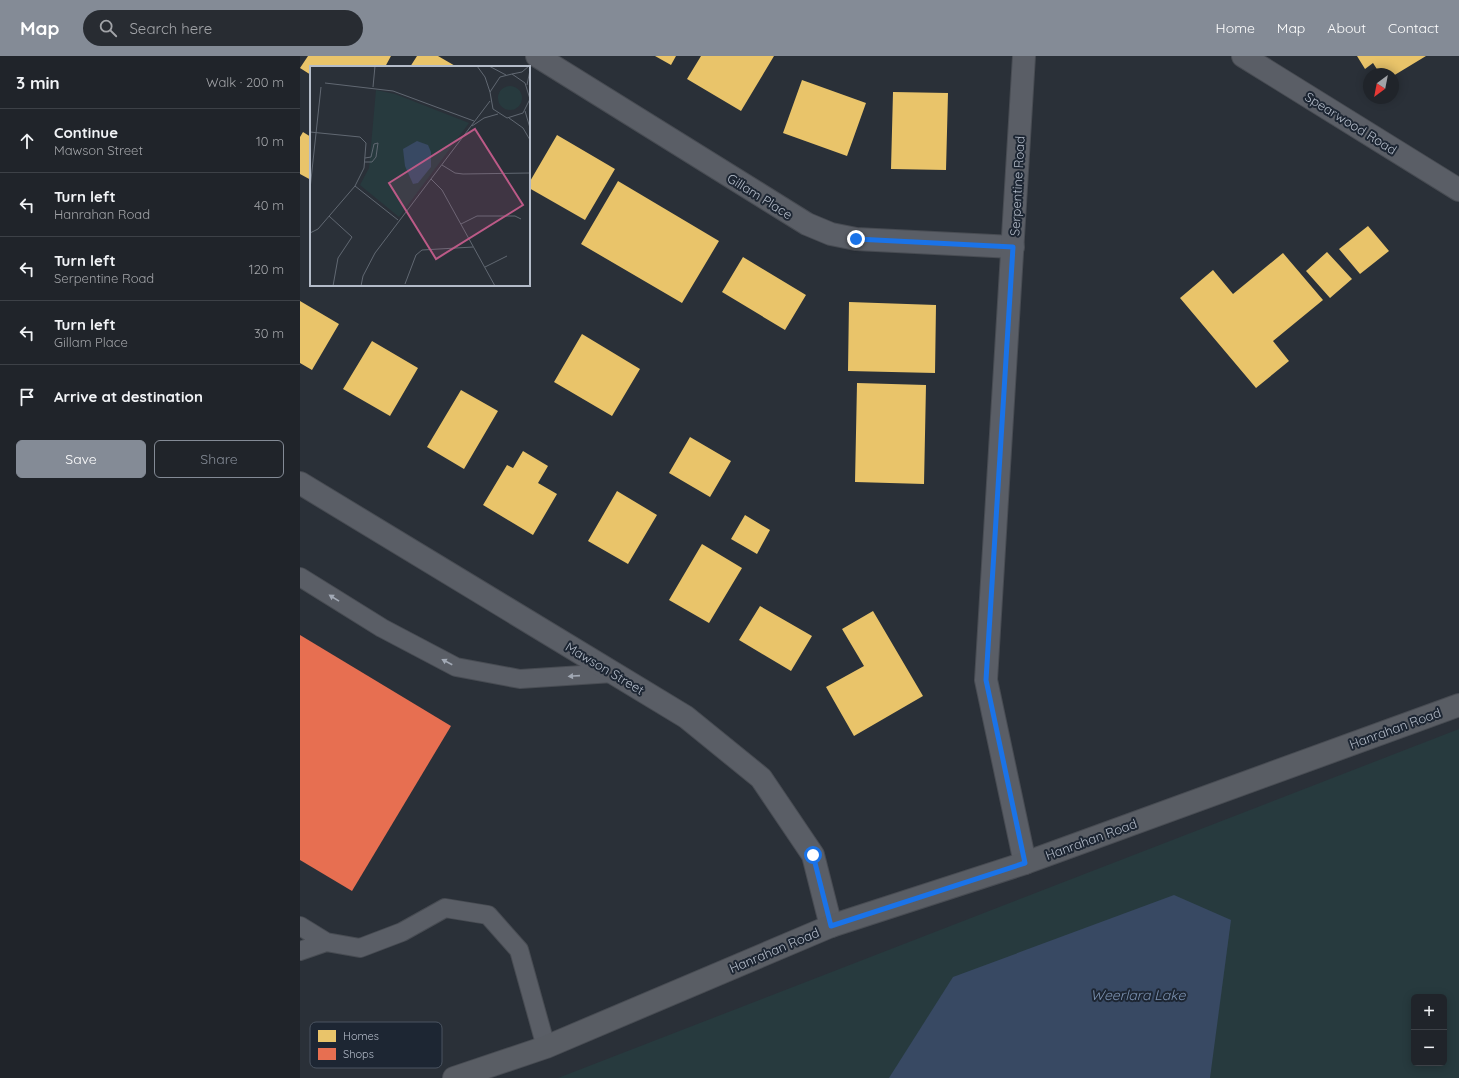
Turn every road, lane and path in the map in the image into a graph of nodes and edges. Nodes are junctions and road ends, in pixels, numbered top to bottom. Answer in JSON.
{"nodes":[{"id":1,"x":537,"y":56,"type":"edge"},
{"id":2,"x":1024,"y":56,"type":"edge"},
{"id":3,"x":1243,"y":56,"type":"edge"},
{"id":4,"x":1459,"y":190,"type":"edge"},
{"id":5,"x":1013,"y":247,"type":"junction"},
{"id":6,"x":300,"y":483,"type":"edge"},
{"id":7,"x":300,"y":577,"type":"edge"},
{"id":8,"x":613,"y":673,"type":"junction"},
{"id":9,"x":1459,"y":705,"type":"edge"},
{"id":10,"x":1025,"y":863,"type":"junction"},
{"id":11,"x":300,"y":926,"type":"edge"},
{"id":12,"x":831,"y":926,"type":"junction"},
{"id":13,"x":326,"y":942,"type":"junction"},
{"id":14,"x":300,"y":951,"type":"edge"},
{"id":15,"x":546,"y":1047,"type":"junction"},
{"id":16,"x":454,"y":1078,"type":"edge"}],
"edges":[{"from":1,"to":5,"type":"street","name":"Gillam Place"},
{"from":2,"to":5,"type":"street","name":"Serpentine Road"},
{"from":3,"to":4,"type":"street","name":"Spearwood Road"},
{"from":5,"to":10,"type":"street","name":"Serpentine Road"},
{"from":6,"to":8,"type":"street","name":"Mawson Street"},
{"from":8,"to":7,"type":"lane","one_way":true},
{"from":8,"to":12,"type":"street","name":"Mawson Street"},
{"from":9,"to":10,"type":"main road","name":"Hanrahan Road"},
{"from":10,"to":12,"type":"main road","name":"Hanrahan Road"},
{"from":11,"to":13,"type":"lane"},
{"from":12,"to":15,"type":"main road","name":"Hanrahan Road"},
{"from":13,"to":14,"type":"lane"},
{"from":13,"to":15,"type":"lane"},
{"from":15,"to":16,"type":"main road","name":"Hanrahan Road"}]}
